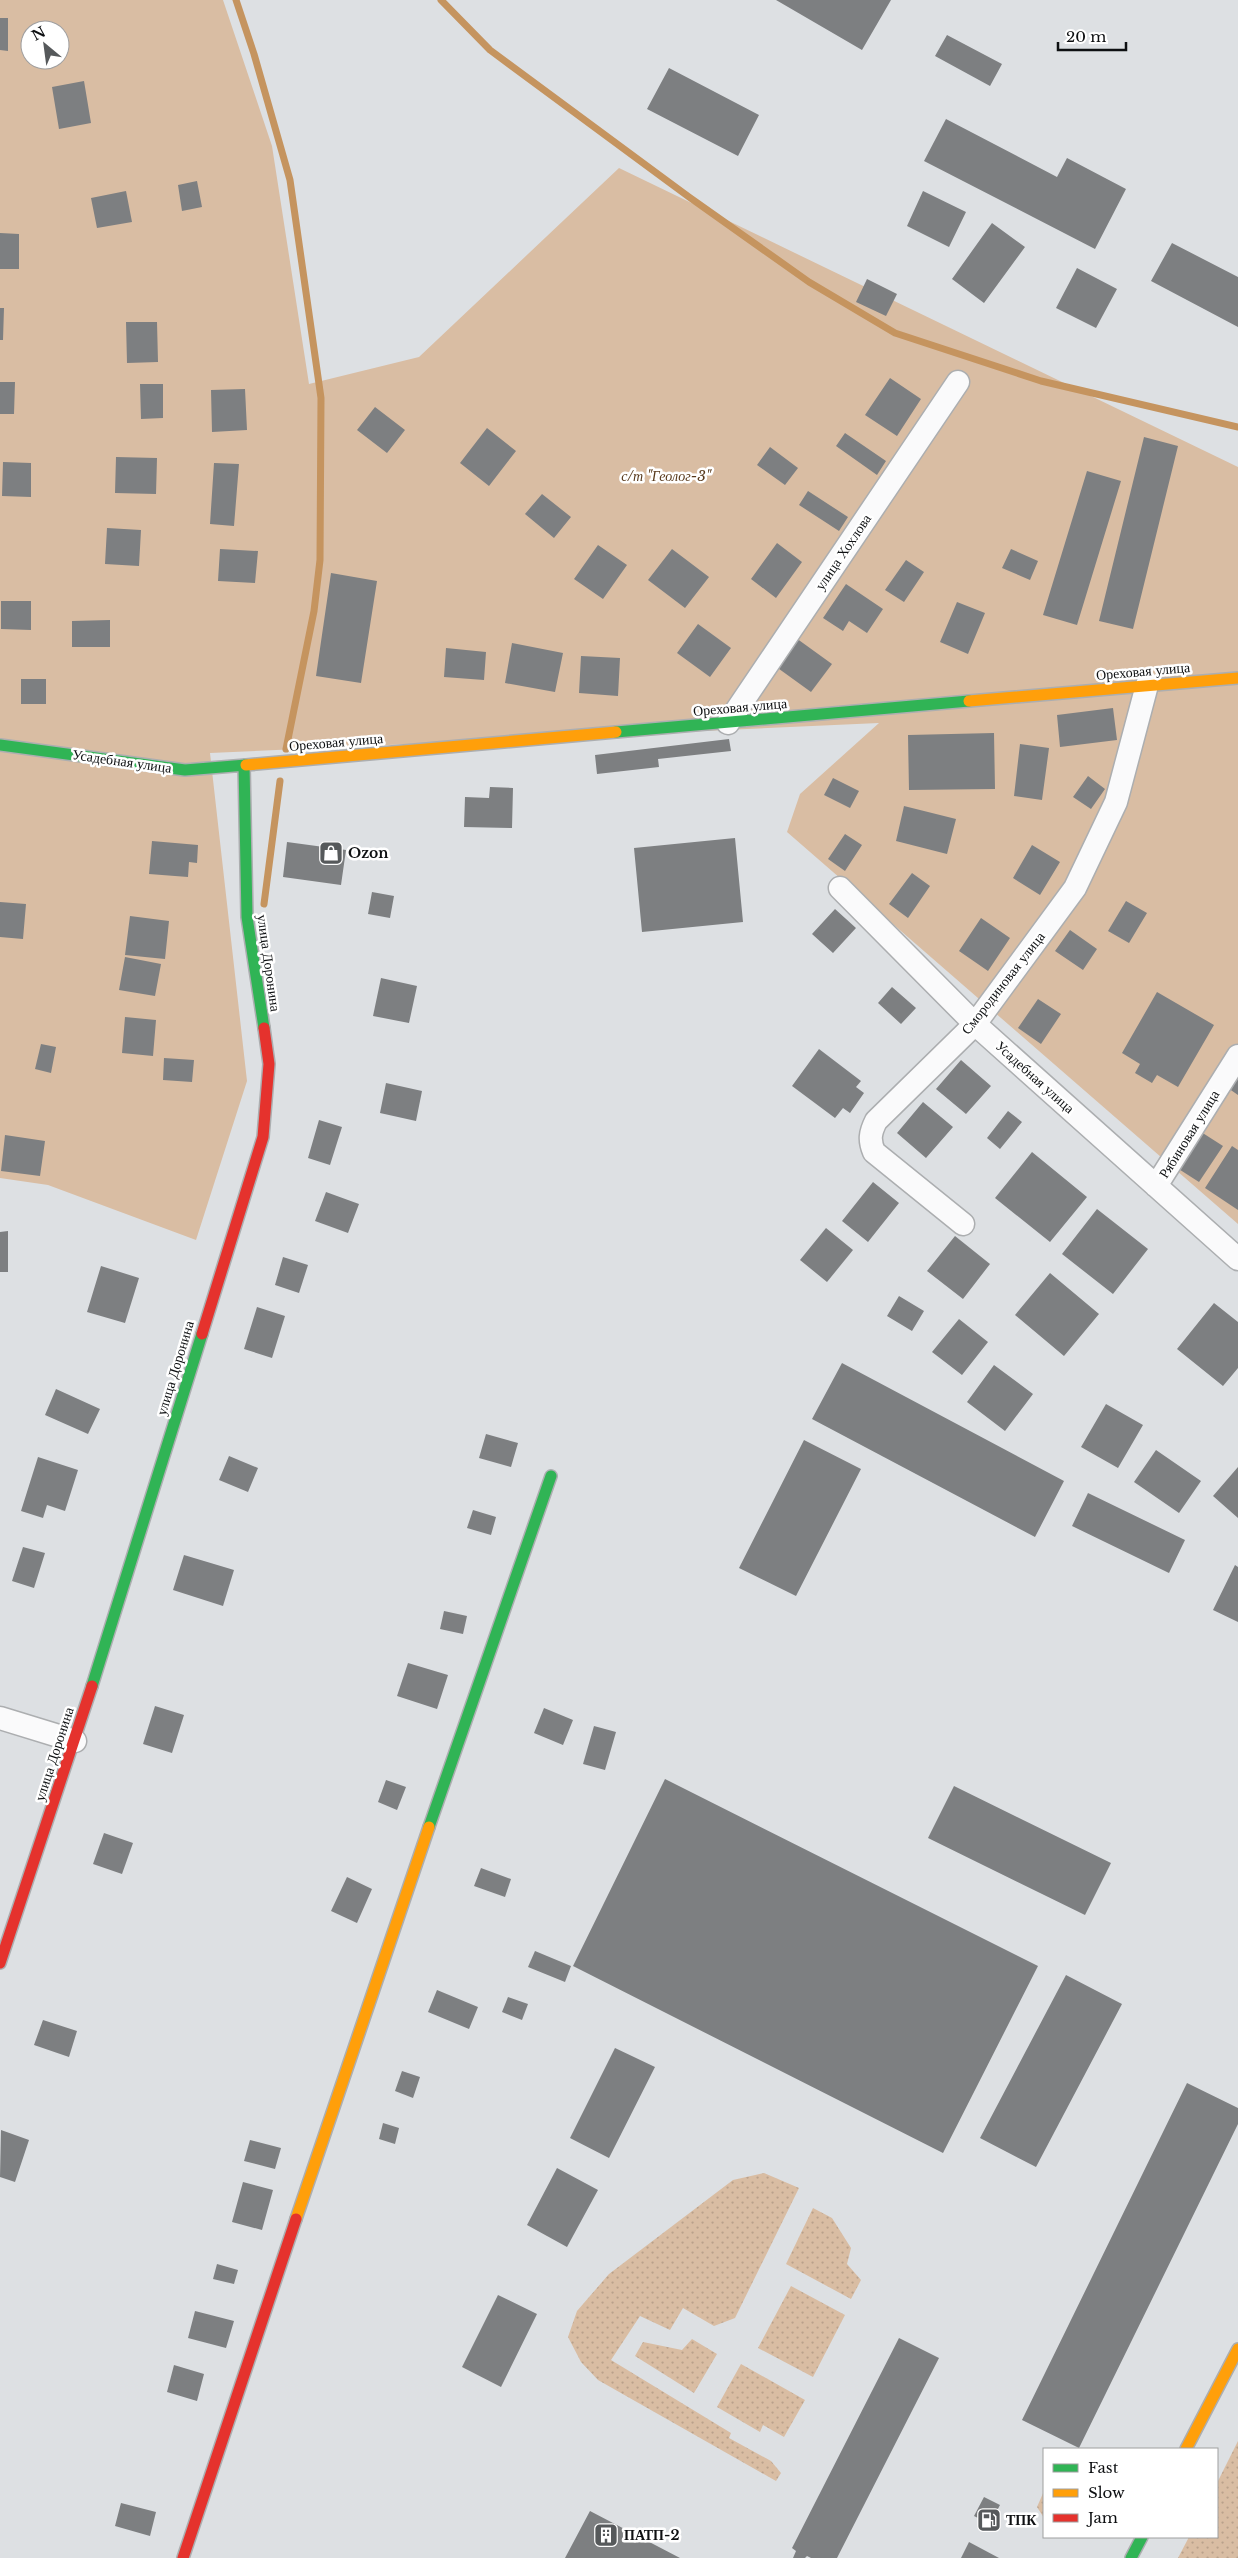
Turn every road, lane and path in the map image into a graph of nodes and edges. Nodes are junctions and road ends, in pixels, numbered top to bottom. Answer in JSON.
{"nodes":[{"id":1,"x":958,"y":382,"type":"dead end"},
{"id":2,"x":1238,"y":678,"type":"edge"},
{"id":3,"x":1147,"y":685,"type":"junction"},
{"id":4,"x":728,"y":723,"type":"junction"},
{"id":5,"x":0,"y":745,"type":"edge"},
{"id":6,"x":244,"y":765,"type":"junction"},
{"id":7,"x":840,"y":888,"type":"dead end"},
{"id":8,"x":975,"y":1024,"type":"junction"},
{"id":9,"x":1238,"y":1056,"type":"edge"},
{"id":10,"x":1156,"y":1186,"type":"junction"},
{"id":11,"x":963,"y":1224,"type":"dead end"},
{"id":12,"x":1238,"y":1259,"type":"edge"},
{"id":13,"x":551,"y":1476,"type":"dead end"},
{"id":14,"x":0,"y":1718,"type":"edge"},
{"id":15,"x":75,"y":1741,"type":"junction"},
{"id":16,"x":0,"y":1963,"type":"edge"},
{"id":17,"x":1238,"y":2349,"type":"edge"},
{"id":18,"x":1187,"y":2448,"type":"edge"},
{"id":19,"x":1141,"y":2538,"type":"edge"},
{"id":20,"x":183,"y":2558,"type":"edge"},
{"id":21,"x":1131,"y":2558,"type":"edge"}],
"edges":[{"from":1,"to":4,"type":"street","name":"улица Хохлова"},
{"from":2,"to":3,"type":"street","name":"Ореховая улица"},
{"from":3,"to":4,"type":"street","name":"Ореховая улица"},
{"from":3,"to":8,"type":"street","name":"Смородиновая улица"},
{"from":4,"to":6,"type":"street","name":"Ореховая улица"},
{"from":5,"to":6,"type":"street","name":"Усадебная улица"},
{"from":6,"to":15,"type":"street","name":"улица Доронина"},
{"from":7,"to":8,"type":"street","name":"Усадебная улица"},
{"from":8,"to":10,"type":"street","name":"Усадебная улица"},
{"from":8,"to":11,"type":"street","name":"Смородиновая улица"},
{"from":9,"to":10,"type":"street","name":"Рябиновая улица"},
{"from":10,"to":12,"type":"street","name":"Усадебная улица"},
{"from":13,"to":20,"type":"street"},
{"from":14,"to":15,"type":"street"},
{"from":15,"to":16,"type":"street","name":"улица Доронина"},
{"from":17,"to":18,"type":"street"},
{"from":19,"to":21,"type":"street"}]}
